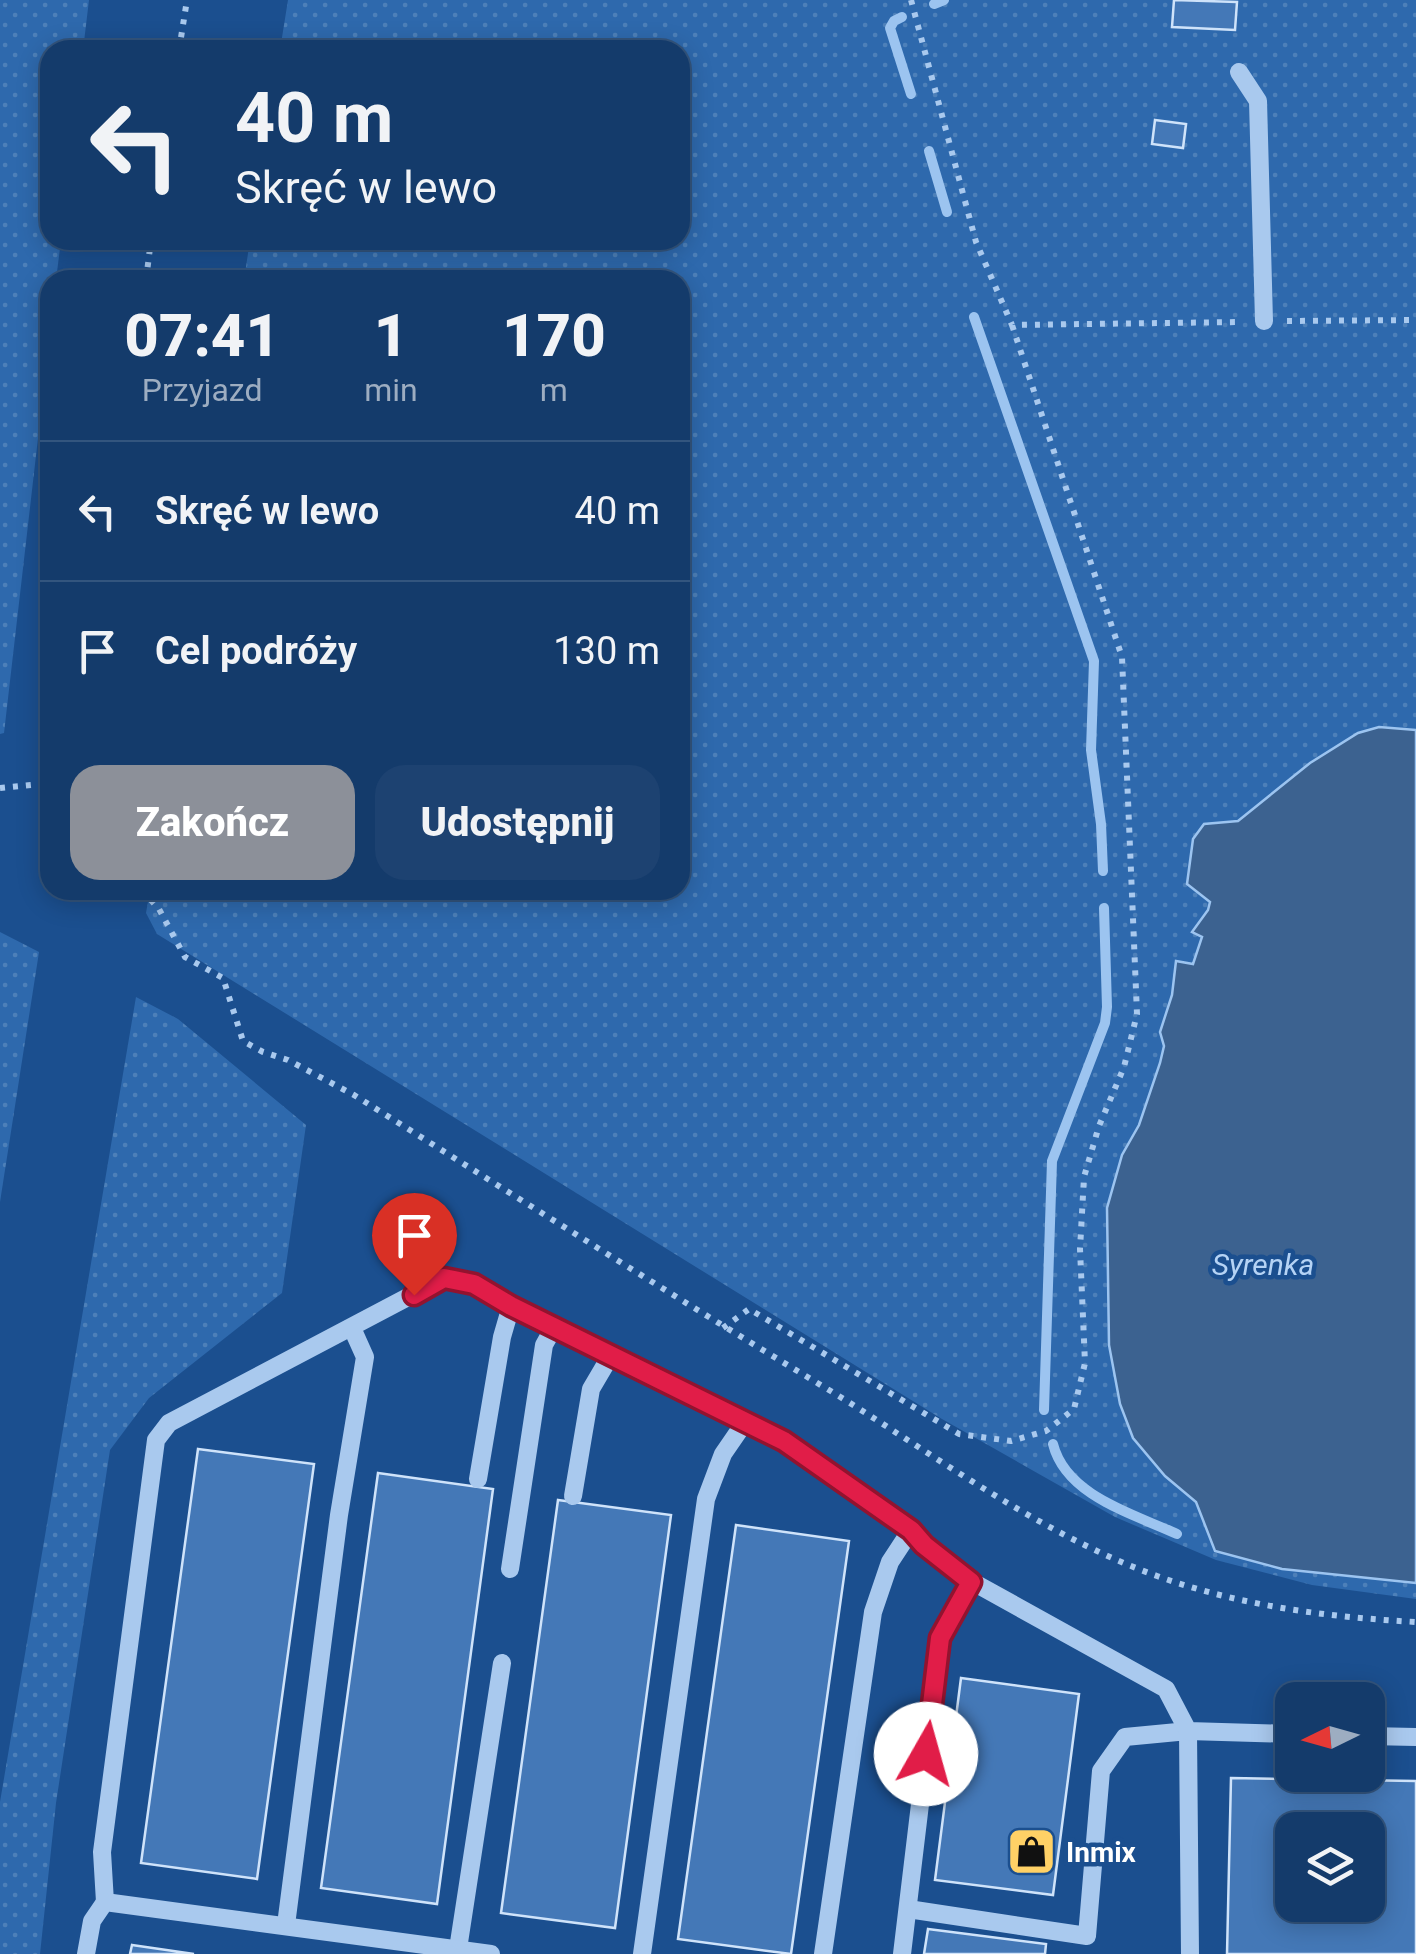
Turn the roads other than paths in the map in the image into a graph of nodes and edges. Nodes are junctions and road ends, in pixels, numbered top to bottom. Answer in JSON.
{"nodes":[{"id":1,"x":1239,"y":72,"type":"dead end"},
{"id":2,"x":1264,"y":322,"type":"road end"},
{"id":3,"x":511,"y":1306,"type":"junction"},
{"id":4,"x":554,"y":1327,"type":"junction"},
{"id":5,"x":352,"y":1328,"type":"junction"},
{"id":6,"x":611,"y":1356,"type":"junction"},
{"id":7,"x":745,"y":1422,"type":"junction"},
{"id":8,"x":478,"y":1479,"type":"dead end"},
{"id":9,"x":574,"y":1496,"type":"dead end"},
{"id":10,"x":911,"y":1530,"type":"junction"},
{"id":11,"x":510,"y":1569,"type":"dead end"},
{"id":12,"x":971,"y":1582,"type":"junction"},
{"id":13,"x":502,"y":1662,"type":"dead end"},
{"id":14,"x":1188,"y":1732,"type":"junction"},
{"id":15,"x":1275,"y":1734,"type":"edge"},
{"id":16,"x":1385,"y":1736,"type":"edge"},
{"id":17,"x":1416,"y":1737,"type":"edge"},
{"id":18,"x":105,"y":1902,"type":"junction"},
{"id":19,"x":908,"y":1909,"type":"junction"},
{"id":20,"x":286,"y":1925,"type":"junction"},
{"id":21,"x":1086,"y":1936,"type":"junction"},
{"id":22,"x":458,"y":1949,"type":"junction"},
{"id":23,"x":86,"y":1954,"type":"edge"},
{"id":24,"x":491,"y":1954,"type":"edge"},
{"id":25,"x":642,"y":1954,"type":"edge"},
{"id":26,"x":823,"y":1954,"type":"edge"},
{"id":27,"x":902,"y":1954,"type":"edge"},
{"id":28,"x":1095,"y":1954,"type":"edge"},
{"id":29,"x":1190,"y":1954,"type":"edge"}],
"edges":[{"from":1,"to":2,"type":"lane"},
{"from":3,"to":4,"type":"lane"},
{"from":3,"to":5,"type":"lane"},
{"from":3,"to":8,"type":"lane"},
{"from":4,"to":6,"type":"lane"},
{"from":4,"to":11,"type":"lane"},
{"from":5,"to":18,"type":"lane"},
{"from":5,"to":20,"type":"lane"},
{"from":6,"to":7,"type":"lane"},
{"from":6,"to":9,"type":"lane"},
{"from":7,"to":10,"type":"lane"},
{"from":7,"to":25,"type":"lane"},
{"from":10,"to":12,"type":"lane"},
{"from":10,"to":26,"type":"lane"},
{"from":12,"to":14,"type":"lane"},
{"from":12,"to":19,"type":"lane"},
{"from":13,"to":22,"type":"lane"},
{"from":14,"to":15,"type":"lane"},
{"from":14,"to":21,"type":"lane"},
{"from":14,"to":29,"type":"lane"},
{"from":16,"to":17,"type":"lane"},
{"from":18,"to":20,"type":"lane"},
{"from":18,"to":23,"type":"lane"},
{"from":19,"to":21,"type":"lane"},
{"from":19,"to":27,"type":"lane"},
{"from":20,"to":22,"type":"lane"},
{"from":21,"to":28,"type":"lane"},
{"from":22,"to":24,"type":"lane"}]}
